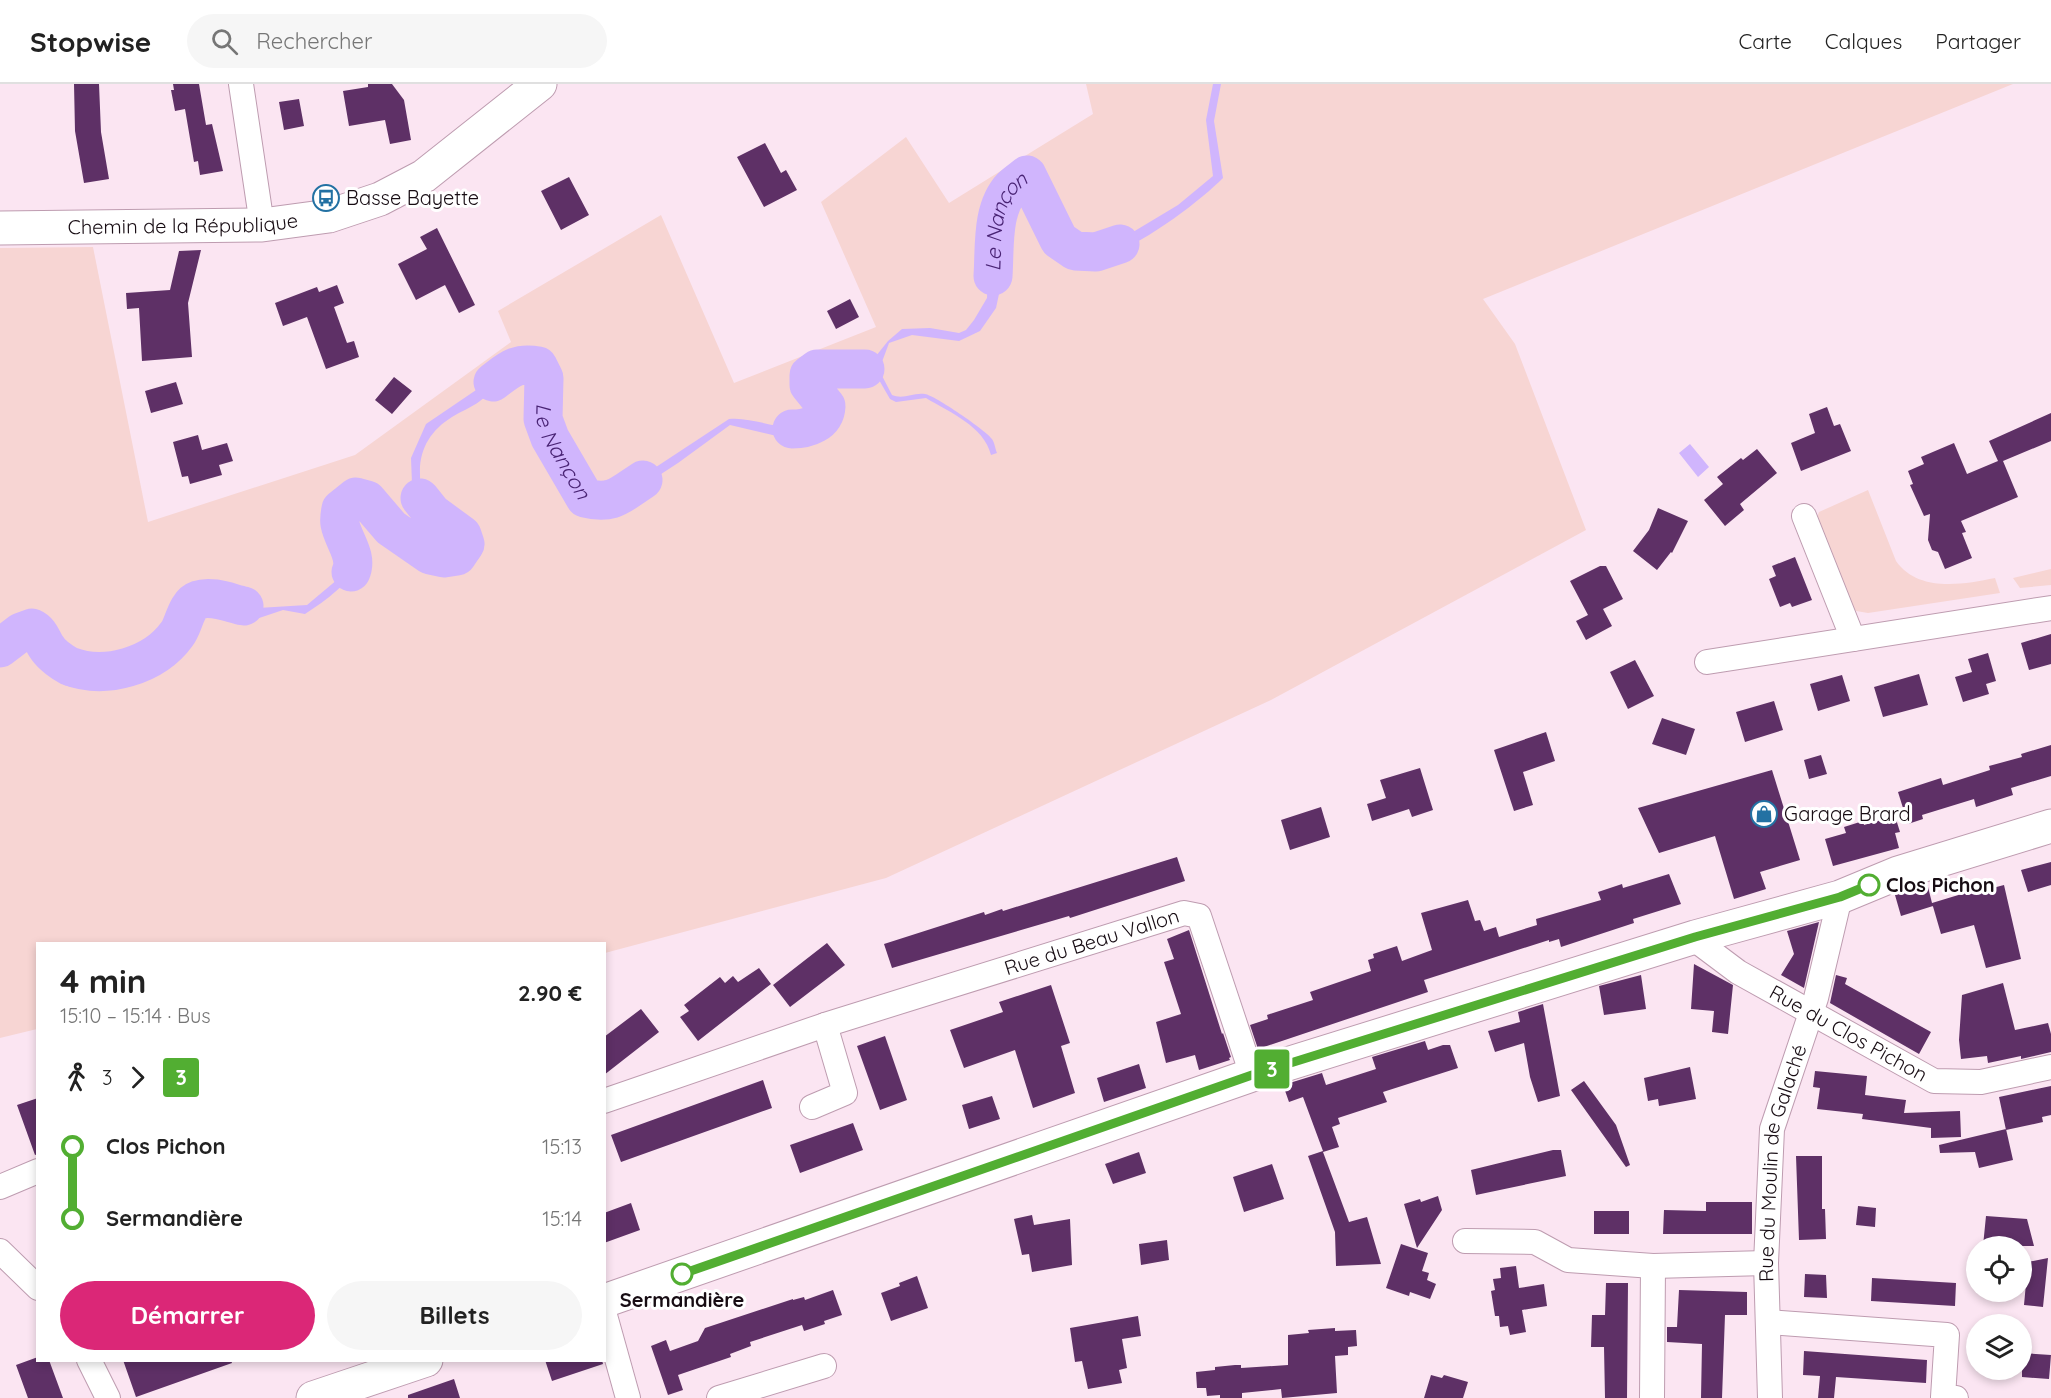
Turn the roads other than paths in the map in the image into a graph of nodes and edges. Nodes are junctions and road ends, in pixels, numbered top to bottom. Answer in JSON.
{"nodes":[{"id":1,"x":241,"y":84,"type":"edge"},
{"id":2,"x":540,"y":84,"type":"edge"},
{"id":3,"x":262,"y":225,"type":"junction"},
{"id":4,"x":0,"y":228,"type":"edge"},
{"id":5,"x":1804,"y":516,"type":"dead end"},
{"id":6,"x":2051,"y":608,"type":"edge"},
{"id":7,"x":1853,"y":639,"type":"junction"},
{"id":8,"x":1707,"y":662,"type":"dead end"},
{"id":9,"x":2051,"y":826,"type":"edge"},
{"id":10,"x":1840,"y":897,"type":"junction"},
{"id":11,"x":1695,"y":937,"type":"junction"},
{"id":12,"x":1811,"y":1013,"type":"junction"},
{"id":13,"x":825,"y":1025,"type":"junction"},
{"id":14,"x":2051,"y":1067,"type":"edge"},
{"id":15,"x":1252,"y":1075,"type":"junction"},
{"id":16,"x":606,"y":1100,"type":"edge"},
{"id":17,"x":812,"y":1107,"type":"dead end"},
{"id":18,"x":36,"y":1172,"type":"edge"},
{"id":19,"x":0,"y":1187,"type":"edge"},
{"id":20,"x":1465,"y":1241,"type":"dead end"},
{"id":21,"x":0,"y":1251,"type":"edge"},
{"id":22,"x":1766,"y":1263,"type":"junction"},
{"id":23,"x":1653,"y":1266,"type":"junction"},
{"id":24,"x":36,"y":1286,"type":"edge"},
{"id":25,"x":606,"y":1300,"type":"edge"},
{"id":26,"x":606,"y":1318,"type":"edge"},
{"id":27,"x":1768,"y":1322,"type":"junction"},
{"id":28,"x":90,"y":1362,"type":"edge"},
{"id":29,"x":420,"y":1362,"type":"edge"},
{"id":30,"x":824,"y":1366,"type":"dead end"},
{"id":31,"x":108,"y":1398,"type":"edge"},
{"id":32,"x":313,"y":1398,"type":"edge"},
{"id":33,"x":628,"y":1398,"type":"edge"},
{"id":34,"x":719,"y":1398,"type":"edge"},
{"id":35,"x":1653,"y":1398,"type":"edge"},
{"id":36,"x":1770,"y":1398,"type":"edge"},
{"id":37,"x":1956,"y":1398,"type":"edge"}],
"edges":[{"from":1,"to":3,"type":"street"},
{"from":2,"to":3,"type":"main road","name":"Chemin de la République"},
{"from":3,"to":4,"type":"main road","name":"Chemin de la République"},
{"from":5,"to":7,"type":"street"},
{"from":6,"to":7,"type":"street"},
{"from":7,"to":8,"type":"street"},
{"from":9,"to":10,"type":"main road"},
{"from":10,"to":11,"type":"main road"},
{"from":10,"to":12,"type":"street","name":"Rue du Moulin de Galaché"},
{"from":11,"to":12,"type":"street","name":"Rue du Clos Pichon"},
{"from":11,"to":15,"type":"main road"},
{"from":12,"to":14,"type":"street","name":"Rue du Clos Pichon"},
{"from":12,"to":22,"type":"street","name":"Rue du Moulin de Galaché"},
{"from":13,"to":15,"type":"street","name":"Rue du Beau Vallon"},
{"from":13,"to":16,"type":"street","name":"Rue du Beau Vallon"},
{"from":13,"to":17,"type":"street"},
{"from":15,"to":25,"type":"main road"},
{"from":18,"to":19,"type":"street"},
{"from":20,"to":23,"type":"street"},
{"from":21,"to":24,"type":"street"},
{"from":22,"to":23,"type":"street"},
{"from":22,"to":27,"type":"street","name":"Rue du Moulin de Galaché"},
{"from":23,"to":35,"type":"street"},
{"from":26,"to":33,"type":"street"},
{"from":27,"to":36,"type":"street","name":"Rue du Moulin de Galaché"},
{"from":27,"to":37,"type":"street"},
{"from":28,"to":31,"type":"street"},
{"from":29,"to":32,"type":"main road"},
{"from":30,"to":34,"type":"street"}]}
